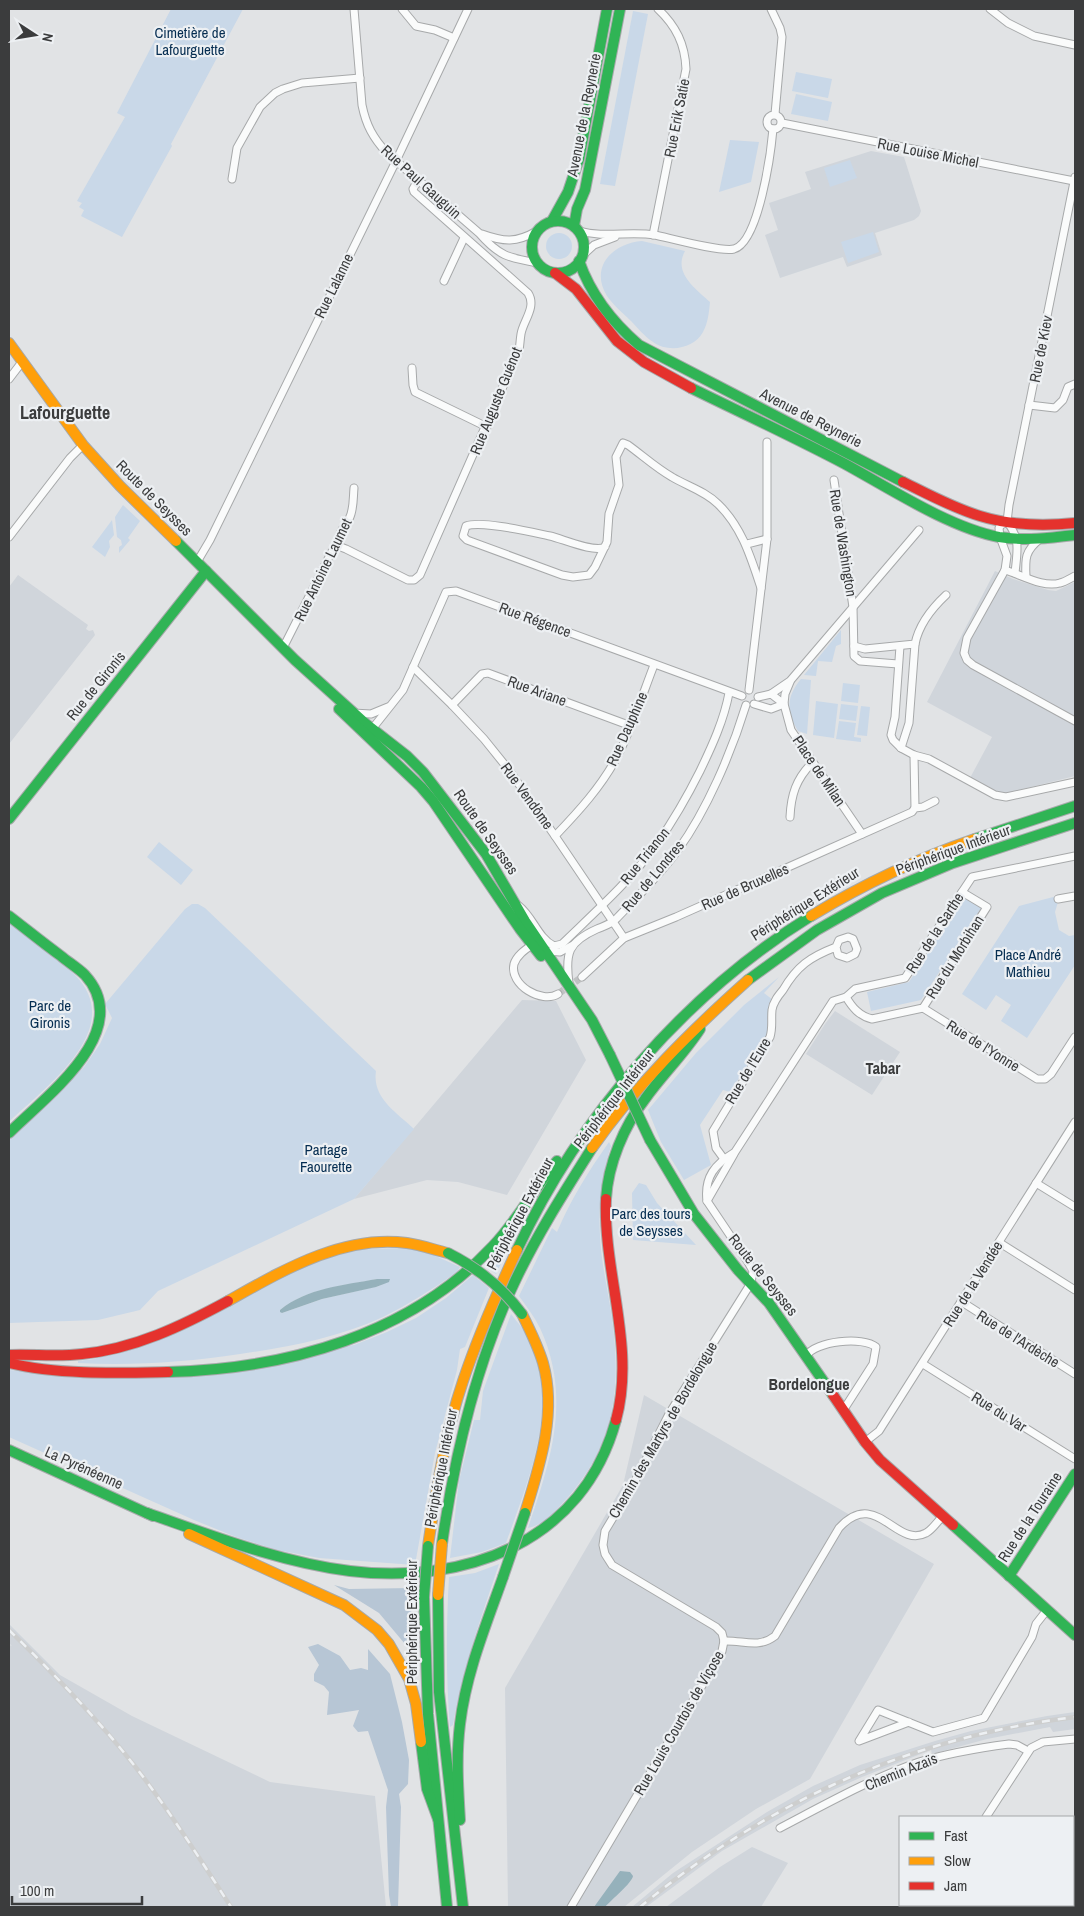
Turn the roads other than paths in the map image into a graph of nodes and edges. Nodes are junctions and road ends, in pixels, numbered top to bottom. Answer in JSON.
{"nodes":[{"id":1,"x":354,"y":9,"type":"edge"},
{"id":2,"x":402,"y":9,"type":"edge"},
{"id":3,"x":468,"y":9,"type":"edge"},
{"id":4,"x":607,"y":9,"type":"edge"},
{"id":5,"x":620,"y":9,"type":"edge"},
{"id":6,"x":658,"y":9,"type":"edge"},
{"id":7,"x":772,"y":9,"type":"edge"},
{"id":8,"x":990,"y":9,"type":"edge"},
{"id":9,"x":996,"y":11,"type":"edge"},
{"id":10,"x":454,"y":38,"type":"junction"},
{"id":11,"x":1075,"y":45,"type":"edge"},
{"id":12,"x":360,"y":78,"type":"junction"},
{"id":13,"x":775,"y":114,"type":"junction"},
{"id":14,"x":782,"y":123,"type":"junction"},
{"id":15,"x":773,"y":129,"type":"junction"},
{"id":16,"x":396,"y":161,"type":"junction"},
{"id":17,"x":232,"y":179,"type":"dead end"},
{"id":18,"x":1075,"y":179,"type":"edge"},
{"id":19,"x":418,"y":180,"type":"junction"},
{"id":20,"x":552,"y":221,"type":"junction"},
{"id":21,"x":576,"y":229,"type":"junction"},
{"id":22,"x":537,"y":231,"type":"junction"},
{"id":23,"x":479,"y":232,"type":"junction"},
{"id":24,"x":620,"y":235,"type":"junction"},
{"id":25,"x":653,"y":235,"type":"junction"},
{"id":26,"x":464,"y":238,"type":"junction"},
{"id":27,"x":581,"y":258,"type":"junction"},
{"id":28,"x":538,"y":263,"type":"junction"},
{"id":29,"x":555,"y":273,"type":"junction"},
{"id":30,"x":444,"y":281,"type":"dead end"},
{"id":31,"x":9,"y":343,"type":"edge"},
{"id":32,"x":22,"y":362,"type":"junction"},
{"id":33,"x":412,"y":368,"type":"dead end"},
{"id":34,"x":9,"y":379,"type":"edge"},
{"id":35,"x":1075,"y":384,"type":"edge"},
{"id":36,"x":1029,"y":405,"type":"junction"},
{"id":37,"x":487,"y":427,"type":"junction"},
{"id":38,"x":767,"y":442,"type":"dead end"},
{"id":39,"x":83,"y":445,"type":"junction"},
{"id":40,"x":834,"y":480,"type":"dead end"},
{"id":41,"x":354,"y":488,"type":"dead end"},
{"id":42,"x":1007,"y":522,"type":"junction"},
{"id":43,"x":1075,"y":522,"type":"edge"},
{"id":44,"x":919,"y":530,"type":"dead end"},
{"id":45,"x":1075,"y":535,"type":"edge"},
{"id":46,"x":9,"y":537,"type":"edge"},
{"id":47,"x":1000,"y":537,"type":"junction"},
{"id":48,"x":767,"y":539,"type":"junction"},
{"id":49,"x":1017,"y":539,"type":"junction"},
{"id":50,"x":1040,"y":539,"type":"junction"},
{"id":51,"x":746,"y":544,"type":"junction"},
{"id":52,"x":338,"y":546,"type":"junction"},
{"id":53,"x":605,"y":547,"type":"junction"},
{"id":54,"x":197,"y":562,"type":"junction"},
{"id":55,"x":1005,"y":570,"type":"junction"},
{"id":56,"x":206,"y":571,"type":"junction"},
{"id":57,"x":1015,"y":573,"type":"junction"},
{"id":58,"x":1075,"y":576,"type":"edge"},
{"id":59,"x":1026,"y":577,"type":"junction"},
{"id":60,"x":761,"y":588,"type":"junction"},
{"id":61,"x":946,"y":595,"type":"dead end"},
{"id":62,"x":853,"y":607,"type":"junction"},
{"id":63,"x":915,"y":644,"type":"junction"},
{"id":64,"x":854,"y":646,"type":"junction"},
{"id":65,"x":900,"y":646,"type":"junction"},
{"id":66,"x":283,"y":648,"type":"junction"},
{"id":67,"x":295,"y":660,"type":"junction"},
{"id":68,"x":898,"y":664,"type":"junction"},
{"id":69,"x":654,"y":665,"type":"junction"},
{"id":70,"x":413,"y":667,"type":"junction"},
{"id":71,"x":790,"y":681,"type":"junction"},
{"id":72,"x":749,"y":690,"type":"junction"},
{"id":73,"x":729,"y":692,"type":"junction"},
{"id":74,"x":772,"y":694,"type":"junction"},
{"id":75,"x":742,"y":696,"type":"junction"},
{"id":76,"x":753,"y":702,"type":"junction"},
{"id":77,"x":784,"y":704,"type":"junction"},
{"id":78,"x":452,"y":705,"type":"junction"},
{"id":79,"x":390,"y":706,"type":"junction"},
{"id":80,"x":353,"y":713,"type":"junction"},
{"id":81,"x":1075,"y":721,"type":"edge"},
{"id":82,"x":632,"y":726,"type":"junction"},
{"id":83,"x":359,"y":729,"type":"junction"},
{"id":84,"x":372,"y":729,"type":"junction"},
{"id":85,"x":901,"y":748,"type":"junction"},
{"id":86,"x":914,"y":755,"type":"junction"},
{"id":87,"x":812,"y":762,"type":"junction"},
{"id":88,"x":1075,"y":782,"type":"edge"},
{"id":89,"x":936,"y":801,"type":"dead end"},
{"id":90,"x":1075,"y":806,"type":"edge"},
{"id":91,"x":915,"y":808,"type":"junction"},
{"id":92,"x":790,"y":817,"type":"dead end"},
{"id":93,"x":9,"y":819,"type":"edge"},
{"id":94,"x":1075,"y":823,"type":"edge"},
{"id":95,"x":862,"y":834,"type":"junction"},
{"id":96,"x":555,"y":836,"type":"junction"},
{"id":97,"x":1075,"y":856,"type":"edge"},
{"id":98,"x":962,"y":892,"type":"junction"},
{"id":99,"x":1075,"y":896,"type":"edge"},
{"id":100,"x":1058,"y":899,"type":"dead end"},
{"id":101,"x":517,"y":905,"type":"junction"},
{"id":102,"x":602,"y":905,"type":"junction"},
{"id":103,"x":9,"y":916,"type":"edge"},
{"id":104,"x":614,"y":922,"type":"junction"},
{"id":105,"x":624,"y":938,"type":"junction"},
{"id":106,"x":535,"y":943,"type":"junction"},
{"id":107,"x":574,"y":945,"type":"junction"},
{"id":108,"x":836,"y":947,"type":"dead end"},
{"id":109,"x":544,"y":950,"type":"junction"},
{"id":110,"x":582,"y":977,"type":"tunnel mouth"},
{"id":111,"x":569,"y":985,"type":"junction"},
{"id":112,"x":558,"y":994,"type":"tunnel mouth"},
{"id":113,"x":846,"y":997,"type":"junction"},
{"id":114,"x":923,"y":1008,"type":"junction"},
{"id":115,"x":707,"y":1016,"type":"junction"},
{"id":116,"x":1075,"y":1036,"type":"edge"},
{"id":117,"x":610,"y":1055,"type":"junction"},
{"id":118,"x":1075,"y":1122,"type":"edge"},
{"id":119,"x":9,"y":1133,"type":"edge"},
{"id":120,"x":735,"y":1152,"type":"junction"},
{"id":121,"x":570,"y":1153,"type":"junction"},
{"id":122,"x":724,"y":1159,"type":"junction"},
{"id":123,"x":1036,"y":1183,"type":"junction"},
{"id":124,"x":707,"y":1201,"type":"junction"},
{"id":125,"x":1075,"y":1207,"type":"edge"},
{"id":126,"x":1000,"y":1242,"type":"junction"},
{"id":127,"x":750,"y":1283,"type":"junction"},
{"id":128,"x":1075,"y":1290,"type":"edge"},
{"id":129,"x":962,"y":1302,"type":"junction"},
{"id":130,"x":9,"y":1355,"type":"edge"},
{"id":131,"x":806,"y":1356,"type":"junction"},
{"id":132,"x":9,"y":1362,"type":"edge"},
{"id":133,"x":923,"y":1364,"type":"junction"},
{"id":134,"x":1075,"y":1374,"type":"edge"},
{"id":135,"x":842,"y":1409,"type":"junction"},
{"id":136,"x":865,"y":1442,"type":"junction"},
{"id":137,"x":9,"y":1450,"type":"edge"},
{"id":138,"x":1075,"y":1459,"type":"edge"},
{"id":139,"x":1075,"y":1474,"type":"edge"},
{"id":140,"x":147,"y":1513,"type":"junction"},
{"id":141,"x":942,"y":1517,"type":"junction"},
{"id":142,"x":1009,"y":1576,"type":"junction"},
{"id":143,"x":1047,"y":1610,"type":"junction"},
{"id":144,"x":1075,"y":1635,"type":"edge"},
{"id":145,"x":724,"y":1641,"type":"junction"},
{"id":146,"x":909,"y":1722,"type":"junction"},
{"id":147,"x":1075,"y":1738,"type":"edge"},
{"id":148,"x":1028,"y":1751,"type":"junction"},
{"id":149,"x":987,"y":1816,"type":"edge"},
{"id":150,"x":438,"y":1819,"type":"junction"},
{"id":151,"x":780,"y":1828,"type":"dead end"},
{"id":152,"x":456,"y":1854,"type":"junction"},
{"id":153,"x":447,"y":1907,"type":"edge"},
{"id":154,"x":463,"y":1907,"type":"edge"},
{"id":155,"x":571,"y":1907,"type":"edge"}],
"edges":[{"from":1,"to":12,"type":"street","name":"Rue Paul Gauguin"},
{"from":2,"to":10,"type":"street"},
{"from":3,"to":10,"type":"street","name":"Rue Lalanne"},
{"from":4,"to":20,"type":"main road","name":"Avenue de la Reynerie"},
{"from":5,"to":21,"type":"main road","name":"Avenue de la Reynerie"},
{"from":6,"to":25,"type":"street","name":"Rue Erik Satie"},
{"from":7,"to":13,"type":"street"},
{"from":8,"to":9,"type":"street"},
{"from":9,"to":11,"type":"street"},
{"from":10,"to":16,"type":"street","name":"Rue Lalanne"},
{"from":12,"to":16,"type":"street","name":"Rue Paul Gauguin"},
{"from":12,"to":17,"type":"street"},
{"from":13,"to":14,"type":"street"},
{"from":13,"to":15,"type":"street"},
{"from":14,"to":15,"type":"street"},
{"from":14,"to":18,"type":"street","name":"Rue Louise Michel"},
{"from":15,"to":25,"type":"street"},
{"from":16,"to":19,"type":"street","name":"Rue Paul Gauguin"},
{"from":16,"to":54,"type":"street","name":"Rue Lalanne"},
{"from":18,"to":36,"type":"street","name":"Rue de Kiev"},
{"from":19,"to":23,"type":"street","name":"Rue Paul Gauguin"},
{"from":19,"to":26,"type":"street","name":"Rue Auguste Guénot"},
{"from":20,"to":21,"type":"main road"},
{"from":20,"to":22,"type":"main road"},
{"from":21,"to":24,"type":"street"},
{"from":21,"to":27,"type":"main road"},
{"from":22,"to":23,"type":"street","name":"Rue Paul Gauguin"},
{"from":22,"to":28,"type":"main road"},
{"from":23,"to":28,"type":"street","name":"Rue Paul Gauguin"},
{"from":24,"to":25,"type":"street"},
{"from":24,"to":27,"type":"street"},
{"from":26,"to":30,"type":"street"},
{"from":26,"to":37,"type":"street","name":"Rue Auguste Guénot"},
{"from":27,"to":29,"type":"main road"},
{"from":27,"to":42,"type":"main road","name":"Avenue de Reynerie"},
{"from":28,"to":29,"type":"main road"},
{"from":29,"to":47,"type":"main road","name":"Avenue de Reynerie"},
{"from":31,"to":32,"type":"main road","name":"Route de Seysses"},
{"from":32,"to":34,"type":"street"},
{"from":32,"to":39,"type":"main road","name":"Route de Seysses"},
{"from":33,"to":37,"type":"street"},
{"from":35,"to":36,"type":"street"},
{"from":36,"to":42,"type":"street","name":"Rue de Kiev"},
{"from":37,"to":52,"type":"street","name":"Rue Auguste Guénot"},
{"from":38,"to":48,"type":"street"},
{"from":39,"to":46,"type":"street"},
{"from":39,"to":54,"type":"main road","name":"Route de Seysses"},
{"from":40,"to":62,"type":"street","name":"Rue de Washington"},
{"from":41,"to":52,"type":"street","name":"Rue Antoine Laumet"},
{"from":42,"to":43,"type":"main road","name":"Avenue de Reynerie"},
{"from":42,"to":47,"type":"street","name":"Rue de Kiev"},
{"from":42,"to":49,"type":"street"},
{"from":44,"to":62,"type":"street","name":"Place de Milan"},
{"from":45,"to":50,"type":"main road","name":"Avenue de Reynerie"},
{"from":47,"to":49,"type":"main road","name":"Avenue de Reynerie"},
{"from":47,"to":55,"type":"street"},
{"from":48,"to":51,"type":"street"},
{"from":48,"to":60,"type":"street"},
{"from":49,"to":50,"type":"main road","name":"Avenue de Reynerie"},
{"from":49,"to":57,"type":"street"},
{"from":50,"to":59,"type":"street"},
{"from":51,"to":53,"type":"street"},
{"from":51,"to":60,"type":"street"},
{"from":52,"to":66,"type":"street","name":"Rue Antoine Laumet"},
{"from":53,"to":53,"type":"street"},
{"from":54,"to":56,"type":"main road","name":"Route de Seysses"},
{"from":55,"to":57,"type":"street"},
{"from":55,"to":81,"type":"street"},
{"from":56,"to":66,"type":"main road","name":"Route de Seysses"},
{"from":56,"to":93,"type":"main road","name":"Rue de Gironis"},
{"from":57,"to":59,"type":"street"},
{"from":58,"to":59,"type":"street"},
{"from":60,"to":72,"type":"street"},
{"from":61,"to":63,"type":"street"},
{"from":62,"to":64,"type":"street","name":"Rue de Washington"},
{"from":62,"to":71,"type":"street","name":"Place de Milan"},
{"from":63,"to":65,"type":"street"},
{"from":63,"to":85,"type":"street"},
{"from":64,"to":65,"type":"street"},
{"from":64,"to":68,"type":"street"},
{"from":65,"to":68,"type":"street"},
{"from":66,"to":67,"type":"main road","name":"Route de Seysses"},
{"from":67,"to":80,"type":"main road","name":"Route de Seysses"},
{"from":67,"to":83,"type":"main road","name":"Route de Seysses"},
{"from":68,"to":85,"type":"street"},
{"from":69,"to":70,"type":"street","name":"Rue Régence"},
{"from":69,"to":73,"type":"street","name":"Rue Régence"},
{"from":69,"to":82,"type":"street","name":"Rue Dauphine"},
{"from":70,"to":78,"type":"street","name":"Rue Vendôme"},
{"from":70,"to":79,"type":"street","name":"Rue Régence"},
{"from":71,"to":74,"type":"street","name":"Place de Milan"},
{"from":71,"to":77,"type":"street","name":"Place de Milan"},
{"from":72,"to":75,"type":"street"},
{"from":72,"to":76,"type":"street"},
{"from":73,"to":75,"type":"street","name":"Rue Régence"},
{"from":73,"to":102,"type":"street","name":"Rue Trianon"},
{"from":74,"to":76,"type":"street","name":"Place de Milan"},
{"from":74,"to":77,"type":"street"},
{"from":75,"to":76,"type":"street"},
{"from":76,"to":77,"type":"street"},
{"from":76,"to":104,"type":"street","name":"Rue de Londres"},
{"from":77,"to":87,"type":"street","name":"Place de Milan"},
{"from":78,"to":82,"type":"street","name":"Rue Ariane"},
{"from":78,"to":96,"type":"street","name":"Rue Vendôme"},
{"from":79,"to":80,"type":"street"},
{"from":79,"to":84,"type":"street","name":"Rue Régence"},
{"from":80,"to":84,"type":"main road","name":"Route de Seysses"},
{"from":82,"to":96,"type":"street","name":"Rue Dauphine"},
{"from":83,"to":84,"type":"street"},
{"from":83,"to":106,"type":"main road","name":"Route de Seysses"},
{"from":84,"to":101,"type":"main road","name":"Route de Seysses"},
{"from":85,"to":86,"type":"street"},
{"from":86,"to":88,"type":"street"},
{"from":86,"to":91,"type":"street"},
{"from":87,"to":92,"type":"street"},
{"from":87,"to":95,"type":"street","name":"Place de Milan"},
{"from":89,"to":91,"type":"street","name":"Rue de Bruxelles"},
{"from":90,"to":121,"type":"main road","name":"Périphérique Extérieur"},
{"from":91,"to":95,"type":"street","name":"Rue de Bruxelles"},
{"from":94,"to":115,"type":"main road","name":"Périphérique Intérieur"},
{"from":95,"to":105,"type":"street","name":"Rue de Bruxelles"},
{"from":96,"to":102,"type":"street","name":"Rue Vendôme"},
{"from":97,"to":98,"type":"street","name":"Rue de la Sarthe"},
{"from":98,"to":113,"type":"street","name":"Rue de la Sarthe"},
{"from":98,"to":114,"type":"street","name":"Rue du Morbihan"},
{"from":99,"to":100,"type":"street"},
{"from":101,"to":102,"type":"street","name":"Rue Trianon"},
{"from":101,"to":106,"type":"main road","name":"Route de Seysses"},
{"from":102,"to":104,"type":"street","name":"Rue Vendôme"},
{"from":103,"to":119,"type":"main road"},
{"from":104,"to":105,"type":"street","name":"Rue Vendôme"},
{"from":104,"to":107,"type":"street","name":"Rue de Londres"},
{"from":105,"to":110,"type":"street","name":"Rue de Bruxelles"},
{"from":106,"to":109,"type":"main road","name":"Route de Seysses"},
{"from":106,"to":112,"type":"street"},
{"from":106,"to":117,"type":"main road","name":"Route de Seysses"},
{"from":107,"to":109,"type":"street","name":"Rue de Londres"},
{"from":107,"to":111,"type":"street"},
{"from":108,"to":122,"type":"street","name":"Rue de l'Eure"},
{"from":109,"to":111,"type":"main road","name":"Route de Seysses"},
{"from":111,"to":117,"type":"main road","name":"Route de Seysses"},
{"from":113,"to":114,"type":"street","name":"Rue du Morbihan"},
{"from":113,"to":120,"type":"street","name":"Rue de la Sarthe"},
{"from":114,"to":116,"type":"street","name":"Rue de l'Yonne"},
{"from":115,"to":140,"type":"main road"},
{"from":115,"to":152,"type":"main road","name":"Périphérique Intérieur","bridge":true},
{"from":117,"to":127,"type":"main road","name":"Route de Seysses","bridge":true},
{"from":118,"to":123,"type":"street","name":"Rue de la Vendée"},
{"from":120,"to":122,"type":"street","name":"Rue de la Sarthe"},
{"from":120,"to":124,"type":"street"},
{"from":121,"to":132,"type":"main road"},
{"from":121,"to":150,"type":"main road","name":"Périphérique Extérieur","bridge":true},
{"from":122,"to":124,"type":"street","name":"Rue de la Sarthe"},
{"from":123,"to":125,"type":"street"},
{"from":123,"to":126,"type":"street","name":"Rue de la Vendée"},
{"from":124,"to":127,"type":"street"},
{"from":126,"to":128,"type":"street"},
{"from":126,"to":129,"type":"street","name":"Rue de la Vendée"},
{"from":127,"to":131,"type":"main road","name":"Route de Seysses"},
{"from":127,"to":145,"type":"street","name":"Chemin des Martyrs de Bordelongue"},
{"from":129,"to":133,"type":"street","name":"Rue de la Vendée"},
{"from":129,"to":134,"type":"street","name":"Rue de l'Ardèche"},
{"from":130,"to":152,"type":"main road","bridge":true},
{"from":131,"to":135,"type":"main road","name":"Route de Seysses"},
{"from":131,"to":135,"type":"street"},
{"from":133,"to":136,"type":"street","name":"Rue de la Vendée"},
{"from":133,"to":138,"type":"street","name":"Rue du Var"},
{"from":135,"to":136,"type":"main road","name":"Route de Seysses"},
{"from":136,"to":141,"type":"main road","name":"Route de Seysses"},
{"from":137,"to":140,"type":"main road","name":"La Pyrénéenne"},
{"from":139,"to":142,"type":"main road","name":"Rue de la Touraine"},
{"from":140,"to":150,"type":"main road"},
{"from":141,"to":142,"type":"main road","name":"Route de Seysses"},
{"from":141,"to":145,"type":"street","name":"Rue Louis Courtois de Viçose"},
{"from":142,"to":143,"type":"main road","name":"Route de Seysses"},
{"from":143,"to":144,"type":"main road","name":"Route de Seysses"},
{"from":143,"to":146,"type":"street"},
{"from":145,"to":155,"type":"street","name":"Rue Louis Courtois de Viçose"},
{"from":146,"to":146,"type":"street"},
{"from":147,"to":148,"type":"street"},
{"from":148,"to":149,"type":"street"},
{"from":148,"to":151,"type":"street","name":"Chemin Azaïs"},
{"from":150,"to":153,"type":"main road","name":"Périphérique Extérieur"},
{"from":152,"to":154,"type":"main road","name":"Périphérique Intérieur"}]}
